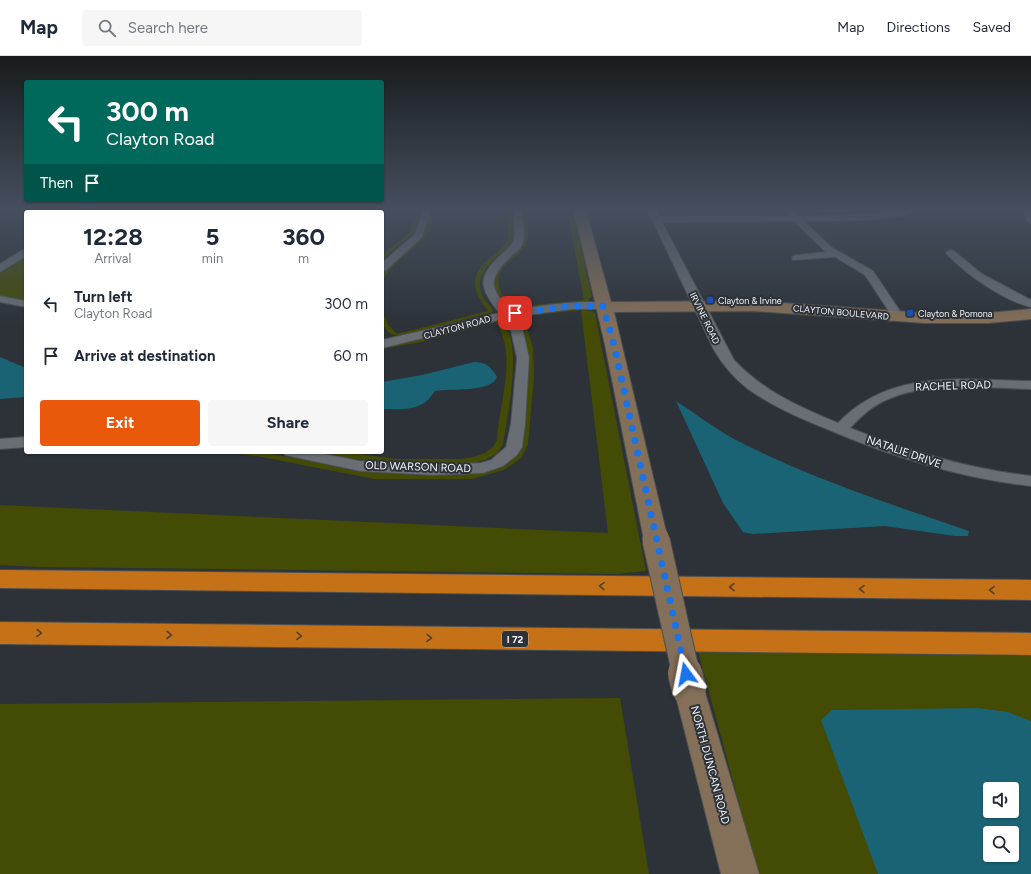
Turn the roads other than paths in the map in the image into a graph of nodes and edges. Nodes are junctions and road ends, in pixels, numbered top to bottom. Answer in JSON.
{"nodes":[{"id":1,"x":403,"y":249,"type":"edge"},
{"id":2,"x":514,"y":249,"type":"edge"},
{"id":3,"x":589,"y":249,"type":"edge"},
{"id":4,"x":671,"y":249,"type":"edge"},
{"id":5,"x":830,"y":249,"type":"edge"},
{"id":6,"x":24,"y":252,"type":"edge"},
{"id":7,"x":951,"y":253,"type":"dead end"},
{"id":8,"x":836,"y":254,"type":"junction"},
{"id":9,"x":797,"y":258,"type":"dead end"},
{"id":10,"x":384,"y":266,"type":"edge"},
{"id":11,"x":0,"y":269,"type":"edge"},
{"id":12,"x":0,"y":299,"type":"edge"},
{"id":13,"x":24,"y":304,"type":"edge"},
{"id":14,"x":1031,"y":304,"type":"edge"},
{"id":15,"x":699,"y":305,"type":"junction"},
{"id":16,"x":603,"y":306,"type":"junction"},
{"id":17,"x":1031,"y":314,"type":"edge"},
{"id":18,"x":505,"y":315,"type":"junction"},
{"id":19,"x":898,"y":317,"type":"junction"},
{"id":20,"x":386,"y":343,"type":"edge"},
{"id":21,"x":1031,"y":385,"type":"edge"},
{"id":22,"x":782,"y":404,"type":"joint"},
{"id":23,"x":841,"y":429,"type":"junction"},
{"id":24,"x":24,"y":442,"type":"edge"},
{"id":25,"x":0,"y":444,"type":"edge"},
{"id":26,"x":301,"y":454,"type":"edge"},
{"id":27,"x":1031,"y":481,"type":"edge"},
{"id":28,"x":0,"y":579,"type":"edge"},
{"id":29,"x":1031,"y":590,"type":"edge"},
{"id":30,"x":0,"y":633,"type":"edge"},
{"id":31,"x":1031,"y":644,"type":"edge"},
{"id":32,"x":740,"y":874,"type":"edge"}],
"edges":[{"from":1,"to":10,"type":"street"},
{"from":2,"to":18,"type":"street"},
{"from":3,"to":16,"type":"main road","name":"NORTH DUNCAN ROAD"},
{"from":4,"to":15,"type":"street","name":"IRVINE ROAD"},
{"from":5,"to":8,"type":"street"},
{"from":6,"to":11,"type":"street"},
{"from":7,"to":14,"type":"street"},
{"from":8,"to":9,"type":"street"},
{"from":8,"to":19,"type":"street"},
{"from":12,"to":13,"type":"street"},
{"from":15,"to":16,"type":"main road","name":"CLAYTON BOULEVARD"},
{"from":15,"to":19,"type":"main road","name":"CLAYTON BOULEVARD"},
{"from":15,"to":22,"type":"street","name":"IRVINE ROAD"},
{"from":16,"to":18,"type":"street","name":"CLAYTON ROAD"},
{"from":16,"to":32,"type":"main road","name":"NORTH DUNCAN ROAD","bridge":true},
{"from":17,"to":19,"type":"main road","name":"CLAYTON BOULEVARD"},
{"from":18,"to":20,"type":"street","name":"CLAYTON ROAD"},
{"from":18,"to":26,"type":"street","name":"OLD WARSON ROAD"},
{"from":21,"to":23,"type":"street","name":"RACHEL ROAD"},
{"from":22,"to":23,"type":"street","name":"NATALIE DRIVE"},
{"from":23,"to":27,"type":"street","name":"NATALIE DRIVE"},
{"from":24,"to":25,"type":"street"},
{"from":29,"to":28,"type":"highway","one_way":true},
{"from":30,"to":31,"type":"highway","number":"I 72","one_way":true}]}
